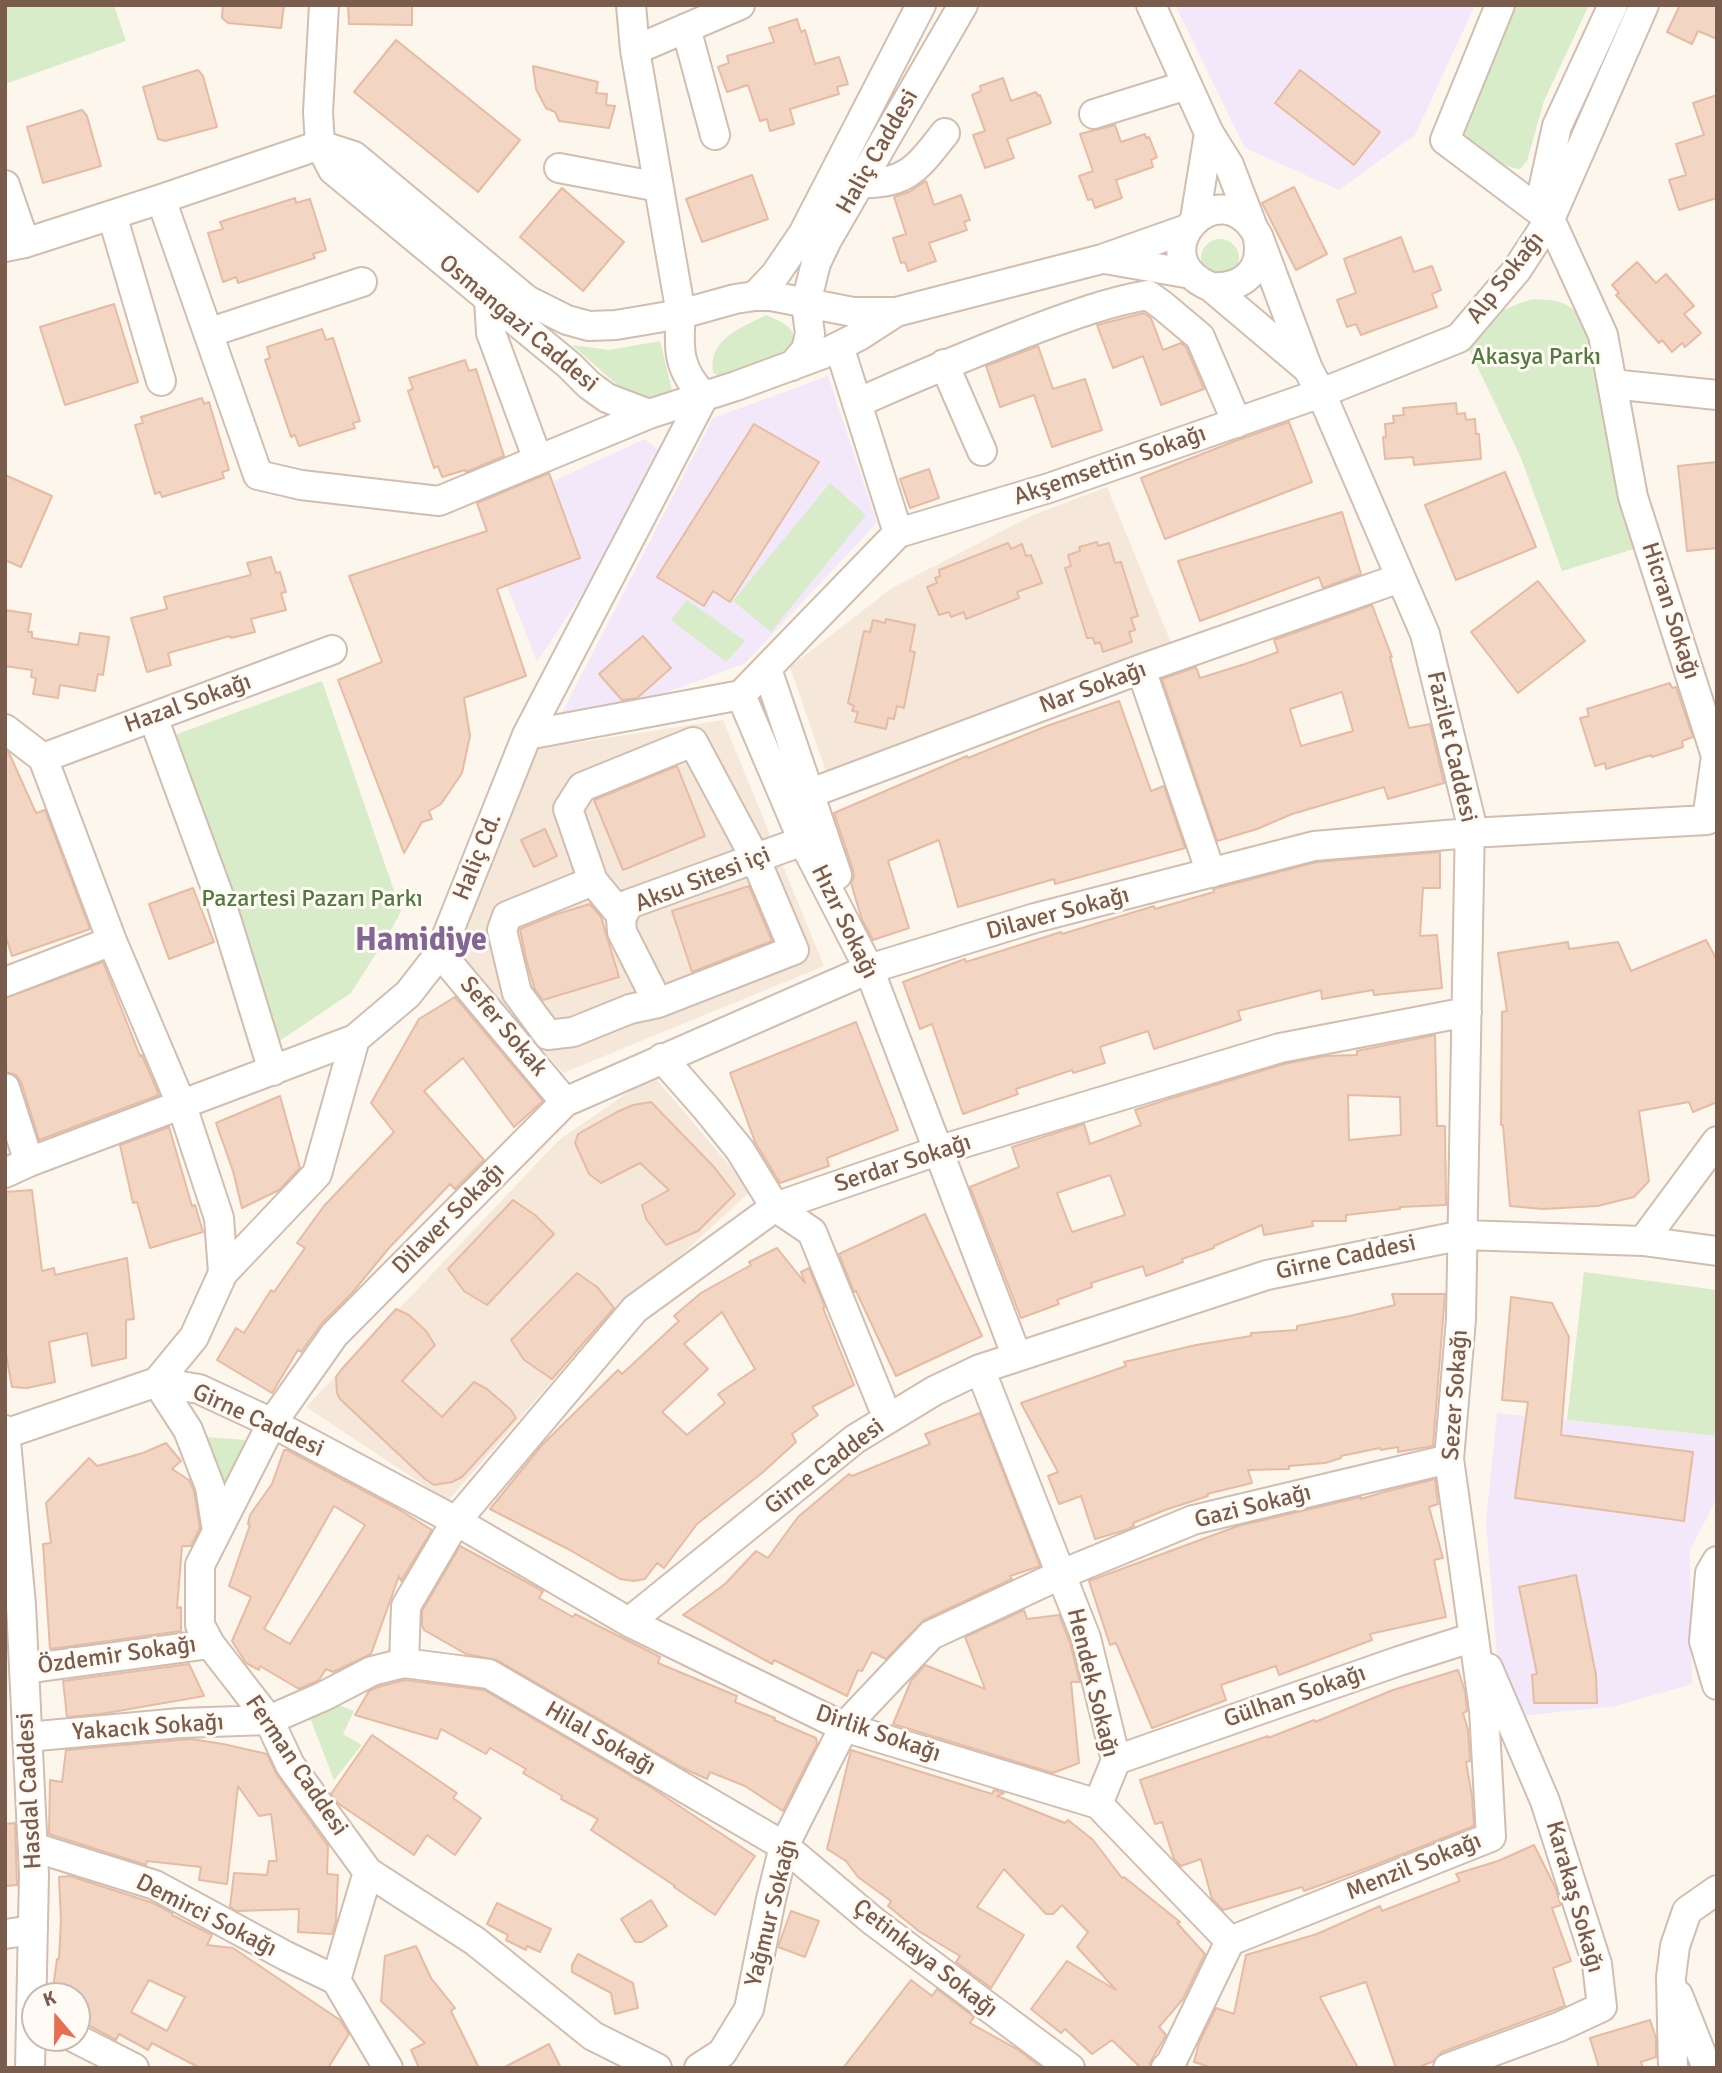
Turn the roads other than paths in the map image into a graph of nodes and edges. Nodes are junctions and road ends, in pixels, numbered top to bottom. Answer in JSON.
{"nodes":[{"id":1,"x":324,"y":5,"type":"edge"},
{"id":2,"x":631,"y":5,"type":"edge"},
{"id":3,"x":740,"y":5,"type":"edge"},
{"id":4,"x":921,"y":5,"type":"edge"},
{"id":5,"x":962,"y":5,"type":"edge"},
{"id":6,"x":1151,"y":5,"type":"edge"},
{"id":7,"x":1500,"y":5,"type":"edge"},
{"id":8,"x":1613,"y":5,"type":"edge"},
{"id":9,"x":1644,"y":5,"type":"edge"},
{"id":10,"x":686,"y":28,"type":"junction"},
{"id":11,"x":635,"y":50,"type":"junction"},
{"id":12,"x":1187,"y":85,"type":"junction"},
{"id":13,"x":1094,"y":114,"type":"dead end"},
{"id":14,"x":945,"y":133,"type":"dead end"},
{"id":15,"x":1209,"y":133,"type":"junction"},
{"id":16,"x":715,"y":135,"type":"dead end"},
{"id":17,"x":320,"y":145,"type":"junction"},
{"id":18,"x":559,"y":168,"type":"dead end"},
{"id":19,"x":860,"y":183,"type":"junction"},
{"id":20,"x":5,"y":185,"type":"edge"},
{"id":21,"x":659,"y":187,"type":"junction"},
{"id":22,"x":161,"y":199,"type":"junction"},
{"id":23,"x":112,"y":215,"type":"junction"},
{"id":24,"x":1550,"y":219,"type":"junction"},
{"id":25,"x":1191,"y":224,"type":"junction"},
{"id":26,"x":1255,"y":230,"type":"junction"},
{"id":27,"x":15,"y":245,"type":"edge"},
{"id":28,"x":1102,"y":259,"type":"junction"},
{"id":29,"x":5,"y":268,"type":"edge"},
{"id":30,"x":1201,"y":281,"type":"junction"},
{"id":31,"x":362,"y":282,"type":"dead end"},
{"id":32,"x":755,"y":296,"type":"junction"},
{"id":33,"x":489,"y":299,"type":"junction"},
{"id":34,"x":806,"y":303,"type":"junction"},
{"id":35,"x":896,"y":312,"type":"junction"},
{"id":36,"x":681,"y":314,"type":"junction"},
{"id":37,"x":208,"y":333,"type":"junction"},
{"id":38,"x":839,"y":346,"type":"junction"},
{"id":39,"x":944,"y":364,"type":"junction"},
{"id":40,"x":792,"y":366,"type":"junction"},
{"id":41,"x":161,"y":381,"type":"dead end"},
{"id":42,"x":1315,"y":381,"type":"junction"},
{"id":43,"x":1612,"y":384,"type":"junction"},
{"id":44,"x":1717,"y":395,"type":"edge"},
{"id":45,"x":704,"y":396,"type":"junction"},
{"id":46,"x":857,"y":403,"type":"junction"},
{"id":47,"x":649,"y":414,"type":"junction"},
{"id":48,"x":1237,"y":423,"type":"junction"},
{"id":49,"x":982,"y":451,"type":"dead end"},
{"id":50,"x":538,"y":460,"type":"junction"},
{"id":51,"x":898,"y":533,"type":"junction"},
{"id":52,"x":1401,"y":578,"type":"junction"},
{"id":53,"x":332,"y":650,"type":"dead end"},
{"id":54,"x":767,"y":668,"type":"junction"},
{"id":55,"x":1141,"y":669,"type":"junction"},
{"id":56,"x":741,"y":695,"type":"junction"},
{"id":57,"x":153,"y":717,"type":"junction"},
{"id":58,"x":5,"y":729,"type":"edge"},
{"id":59,"x":527,"y":734,"type":"junction"},
{"id":60,"x":43,"y":758,"type":"junction"},
{"id":61,"x":798,"y":797,"type":"junction"},
{"id":62,"x":1470,"y":833,"type":"junction"},
{"id":63,"x":803,"y":841,"type":"junction"},
{"id":64,"x":755,"y":858,"type":"junction"},
{"id":65,"x":1211,"y":873,"type":"junction"},
{"id":66,"x":593,"y":881,"type":"junction"},
{"id":67,"x":629,"y":904,"type":"junction"},
{"id":68,"x":112,"y":941,"type":"junction"},
{"id":69,"x":440,"y":953,"type":"junction"},
{"id":70,"x":869,"y":969,"type":"junction"},
{"id":71,"x":5,"y":982,"type":"edge"},
{"id":72,"x":658,"y":1003,"type":"junction"},
{"id":73,"x":1467,"y":1012,"type":"junction"},
{"id":74,"x":355,"y":1040,"type":"junction"},
{"id":75,"x":662,"y":1058,"type":"junction"},
{"id":76,"x":273,"y":1071,"type":"junction"},
{"id":77,"x":5,"y":1088,"type":"edge"},
{"id":78,"x":565,"y":1102,"type":"junction"},
{"id":79,"x":182,"y":1106,"type":"junction"},
{"id":80,"x":1717,"y":1141,"type":"edge"},
{"id":81,"x":940,"y":1150,"type":"junction"},
{"id":82,"x":17,"y":1168,"type":"edge"},
{"id":83,"x":775,"y":1207,"type":"junction"},
{"id":84,"x":1463,"y":1235,"type":"junction"},
{"id":85,"x":1643,"y":1241,"type":"junction"},
{"id":86,"x":1717,"y":1251,"type":"edge"},
{"id":87,"x":223,"y":1273,"type":"junction"},
{"id":88,"x":1017,"y":1357,"type":"junction"},
{"id":89,"x":980,"y":1369,"type":"junction"},
{"id":90,"x":157,"y":1381,"type":"junction"},
{"id":91,"x":888,"y":1419,"type":"junction"},
{"id":92,"x":272,"y":1423,"type":"junction"},
{"id":93,"x":6,"y":1433,"type":"edge"},
{"id":94,"x":1449,"y":1459,"type":"junction"},
{"id":95,"x":456,"y":1521,"type":"junction"},
{"id":96,"x":217,"y":1531,"type":"junction"},
{"id":97,"x":1717,"y":1561,"type":"edge"},
{"id":98,"x":1062,"y":1574,"type":"junction"},
{"id":99,"x":13,"y":1606,"type":"edge"},
{"id":100,"x":1712,"y":1612,"type":"edge"},
{"id":101,"x":628,"y":1622,"type":"junction"},
{"id":102,"x":1474,"y":1637,"type":"junction"},
{"id":103,"x":210,"y":1644,"type":"junction"},
{"id":104,"x":404,"y":1663,"type":"junction"},
{"id":105,"x":25,"y":1669,"type":"junction"},
{"id":106,"x":1717,"y":1685,"type":"edge"},
{"id":107,"x":269,"y":1720,"type":"junction"},
{"id":108,"x":844,"y":1727,"type":"junction"},
{"id":109,"x":20,"y":1751,"type":"edge"},
{"id":110,"x":1116,"y":1760,"type":"junction"},
{"id":111,"x":1098,"y":1804,"type":"junction"},
{"id":112,"x":784,"y":1846,"type":"junction"},
{"id":113,"x":33,"y":1847,"type":"junction"},
{"id":114,"x":368,"y":1871,"type":"junction"},
{"id":115,"x":1717,"y":1890,"type":"edge"},
{"id":116,"x":33,"y":1930,"type":"junction"},
{"id":117,"x":5,"y":1934,"type":"edge"},
{"id":118,"x":1230,"y":1941,"type":"junction"},
{"id":119,"x":1671,"y":1977,"type":"junction"},
{"id":120,"x":336,"y":1980,"type":"junction"},
{"id":121,"x":33,"y":1982,"type":"edge"},
{"id":122,"x":91,"y":2046,"type":"edge"},
{"id":123,"x":1173,"y":2066,"type":"edge"},
{"id":124,"x":134,"y":2068,"type":"edge"},
{"id":125,"x":388,"y":2068,"type":"edge"},
{"id":126,"x":657,"y":2068,"type":"edge"},
{"id":127,"x":698,"y":2068,"type":"edge"},
{"id":128,"x":1070,"y":2068,"type":"edge"},
{"id":129,"x":1448,"y":2068,"type":"edge"},
{"id":130,"x":1673,"y":2068,"type":"edge"},
{"id":131,"x":1707,"y":2068,"type":"edge"}],
"edges":[{"from":1,"to":17,"type":"street"},
{"from":2,"to":11,"type":"street"},
{"from":3,"to":10,"type":"street"},
{"from":4,"to":32,"type":"street","name":"Haliç Caddesi"},
{"from":5,"to":19,"type":"street","name":"Haliç Caddesi"},
{"from":6,"to":12,"type":"street","name":"Fazilet Caddesi"},
{"from":7,"to":24,"type":"street","name":"Alp Sokağı"},
{"from":8,"to":24,"type":"street"},
{"from":9,"to":24,"type":"street"},
{"from":10,"to":11,"type":"street"},
{"from":10,"to":16,"type":"street"},
{"from":11,"to":21,"type":"street"},
{"from":12,"to":13,"type":"street"},
{"from":12,"to":15,"type":"street","name":"Fazilet Caddesi"},
{"from":14,"to":19,"type":"street"},
{"from":15,"to":25,"type":"street"},
{"from":15,"to":26,"type":"street","name":"Fazilet Caddesi"},
{"from":17,"to":22,"type":"street"},
{"from":17,"to":33,"type":"street","name":"Osmangazi Caddesi"},
{"from":17,"to":36,"type":"street"},
{"from":18,"to":21,"type":"street"},
{"from":19,"to":34,"type":"street","name":"Haliç Caddesi"},
{"from":20,"to":27,"type":"street"},
{"from":21,"to":36,"type":"street"},
{"from":22,"to":23,"type":"street"},
{"from":22,"to":37,"type":"street"},
{"from":23,"to":27,"type":"street"},
{"from":23,"to":41,"type":"street"},
{"from":24,"to":42,"type":"street","name":"Alp Sokağı"},
{"from":24,"to":43,"type":"street","name":"Hicran Sokağı"},
{"from":25,"to":26,"type":"street"},
{"from":25,"to":28,"type":"street"},
{"from":25,"to":30,"type":"street"},
{"from":26,"to":30,"type":"street"},
{"from":26,"to":42,"type":"street","name":"Fazilet Caddesi"},
{"from":27,"to":29,"type":"street"},
{"from":28,"to":30,"type":"street"},
{"from":28,"to":35,"type":"street"},
{"from":30,"to":42,"type":"street"},
{"from":31,"to":37,"type":"street"},
{"from":32,"to":34,"type":"street"},
{"from":32,"to":36,"type":"street"},
{"from":33,"to":47,"type":"street","name":"Osmangazi Caddesi"},
{"from":33,"to":50,"type":"street"},
{"from":34,"to":35,"type":"street"},
{"from":34,"to":40,"type":"street","name":"Haliç Caddesi"},
{"from":35,"to":38,"type":"street"},
{"from":36,"to":45,"type":"street"},
{"from":37,"to":50,"type":"street"},
{"from":38,"to":40,"type":"street"},
{"from":38,"to":46,"type":"street"},
{"from":39,"to":46,"type":"street"},
{"from":39,"to":48,"type":"street"},
{"from":39,"to":49,"type":"street"},
{"from":40,"to":45,"type":"street"},
{"from":42,"to":48,"type":"street","name":"Akşemsettin Sokağı"},
{"from":42,"to":52,"type":"street","name":"Fazilet Caddesi"},
{"from":43,"to":44,"type":"street"},
{"from":43,"to":62,"type":"street","name":"Hicran Sokağı"},
{"from":45,"to":47,"type":"street"},
{"from":45,"to":59,"type":"street","name":"Haliç Cd."},
{"from":46,"to":51,"type":"street"},
{"from":47,"to":50,"type":"street"},
{"from":48,"to":51,"type":"street","name":"Akşemsettin Sokağı"},
{"from":51,"to":54,"type":"street","name":"Akşemsettin Sokağı"},
{"from":52,"to":55,"type":"street","name":"Nar Sokağı"},
{"from":52,"to":62,"type":"street","name":"Fazilet Caddesi"},
{"from":53,"to":57,"type":"street","name":"Hazal Sokağı"},
{"from":54,"to":56,"type":"street","name":"Akşemsettin Sokağı"},
{"from":54,"to":61,"type":"street"},
{"from":55,"to":61,"type":"street","name":"Nar Sokağı"},
{"from":55,"to":65,"type":"street"},
{"from":56,"to":59,"type":"street"},
{"from":56,"to":61,"type":"street","name":"Hızır Sokağı"},
{"from":57,"to":60,"type":"street","name":"Hazal Sokağı"},
{"from":57,"to":76,"type":"street"},
{"from":58,"to":60,"type":"street"},
{"from":59,"to":69,"type":"street","name":"Haliç Cd."},
{"from":60,"to":68,"type":"street"},
{"from":61,"to":63,"type":"street","name":"Hızır Sokağı"},
{"from":61,"to":70,"type":"street"},
{"from":62,"to":65,"type":"street","name":"Dilaver Sokağı"},
{"from":62,"to":73,"type":"street","name":"Fazilet Caddesi"},
{"from":63,"to":64,"type":"street","name":"Aksu Sitesi içi"},
{"from":63,"to":70,"type":"street","name":"Hızır Sokağı"},
{"from":64,"to":66,"type":"street"},
{"from":64,"to":67,"type":"street","name":"Aksu Sitesi içi"},
{"from":64,"to":72,"type":"street"},
{"from":65,"to":70,"type":"street","name":"Dilaver Sokağı"},
{"from":66,"to":67,"type":"street"},
{"from":66,"to":72,"type":"street"},
{"from":67,"to":72,"type":"street","name":"Aksu Sitesi içi"},
{"from":68,"to":71,"type":"street"},
{"from":68,"to":79,"type":"street"},
{"from":69,"to":74,"type":"street","name":"Haliç Cd."},
{"from":69,"to":78,"type":"street","name":"Sefer Sokak"},
{"from":70,"to":75,"type":"street","name":"Dilaver Sokağı"},
{"from":70,"to":81,"type":"street","name":"Hızır Sokağı"},
{"from":73,"to":81,"type":"street","name":"Serdar Sokağı"},
{"from":73,"to":84,"type":"street","name":"Fazilet Caddesi"},
{"from":74,"to":76,"type":"street","name":"Haliç Cd."},
{"from":74,"to":87,"type":"street"},
{"from":75,"to":78,"type":"street","name":"Dilaver Sokağı"},
{"from":75,"to":83,"type":"street"},
{"from":76,"to":79,"type":"street","name":"Haliç Cd."},
{"from":77,"to":82,"type":"street"},
{"from":78,"to":92,"type":"street","name":"Dilaver Sokağı"},
{"from":79,"to":82,"type":"street","name":"Haliç Cd."},
{"from":79,"to":87,"type":"street"},
{"from":80,"to":85,"type":"street"},
{"from":81,"to":83,"type":"street","name":"Serdar Sokağı"},
{"from":81,"to":88,"type":"street","name":"Hızır Sokağı"},
{"from":83,"to":91,"type":"street"},
{"from":83,"to":95,"type":"street","name":"Serdar Sokağı"},
{"from":84,"to":85,"type":"street","name":"Girne Caddesi"},
{"from":84,"to":88,"type":"street","name":"Girne Caddesi"},
{"from":84,"to":94,"type":"street","name":"Sezer Sokağı"},
{"from":85,"to":86,"type":"street","name":"Girne Caddesi"},
{"from":87,"to":90,"type":"street"},
{"from":88,"to":89,"type":"street","name":"Girne Caddesi"},
{"from":89,"to":91,"type":"street","name":"Girne Caddesi"},
{"from":89,"to":98,"type":"street","name":"Hendek Sokağı"},
{"from":90,"to":92,"type":"street","name":"Girne Caddesi"},
{"from":90,"to":93,"type":"street"},
{"from":90,"to":96,"type":"street"},
{"from":91,"to":101,"type":"street","name":"Girne Caddesi"},
{"from":92,"to":95,"type":"street","name":"Girne Caddesi"},
{"from":92,"to":96,"type":"street","name":"Ferman Caddesi"},
{"from":93,"to":99,"type":"street","name":"Hasdal Caddesi"},
{"from":94,"to":98,"type":"street","name":"Gazi Sokağı"},
{"from":94,"to":102,"type":"street","name":"Sezer Sokağı"},
{"from":95,"to":101,"type":"street","name":"Girne Caddesi"},
{"from":95,"to":104,"type":"street","name":"Serdar Sokağı"},
{"from":96,"to":103,"type":"street","name":"Ferman Caddesi"},
{"from":97,"to":100,"type":"street"},
{"from":98,"to":108,"type":"street","name":"Yağmur Sokağı"},
{"from":98,"to":110,"type":"street","name":"Hendek Sokağı"},
{"from":99,"to":105,"type":"street","name":"Hasdal Caddesi"},
{"from":100,"to":106,"type":"street"},
{"from":101,"to":108,"type":"street","name":"Dirlik Sokağı"},
{"from":102,"to":110,"type":"street","name":"Gülhan Sokağı"},
{"from":102,"to":118,"type":"street","name":"Menzil Sokağı"},
{"from":102,"to":129,"type":"street","name":"Karakaş Sokağı"},
{"from":103,"to":105,"type":"street","name":"Özdemir Sokağı"},
{"from":103,"to":107,"type":"street","name":"Ferman Caddesi"},
{"from":104,"to":107,"type":"street"},
{"from":104,"to":112,"type":"street","name":"Hilal Sokağı"},
{"from":105,"to":109,"type":"street","name":"Hasdal Caddesi"},
{"from":107,"to":109,"type":"street","name":"Yakacık Sokağı"},
{"from":107,"to":114,"type":"street","name":"Ferman Caddesi"},
{"from":108,"to":111,"type":"street","name":"Dirlik Sokağı"},
{"from":108,"to":112,"type":"street","name":"Yağmur Sokağı"},
{"from":109,"to":113,"type":"street","name":"Hasdal Caddesi"},
{"from":110,"to":111,"type":"street","name":"Hendek Sokağı"},
{"from":111,"to":118,"type":"street"},
{"from":112,"to":127,"type":"street","name":"Yağmur Sokağı"},
{"from":112,"to":128,"type":"street","name":"Çetinkaya Sokağı"},
{"from":113,"to":116,"type":"street","name":"Hasdal Caddesi"},
{"from":113,"to":120,"type":"street","name":"Demirci Sokağı"},
{"from":114,"to":120,"type":"street"},
{"from":114,"to":126,"type":"street","name":"Ferman Caddesi"},
{"from":115,"to":119,"type":"street"},
{"from":116,"to":117,"type":"street"},
{"from":116,"to":121,"type":"street","name":"Hasdal Caddesi"},
{"from":118,"to":123,"type":"street"},
{"from":119,"to":130,"type":"street"},
{"from":119,"to":131,"type":"street"},
{"from":120,"to":125,"type":"street"},
{"from":122,"to":124,"type":"street"}]}
